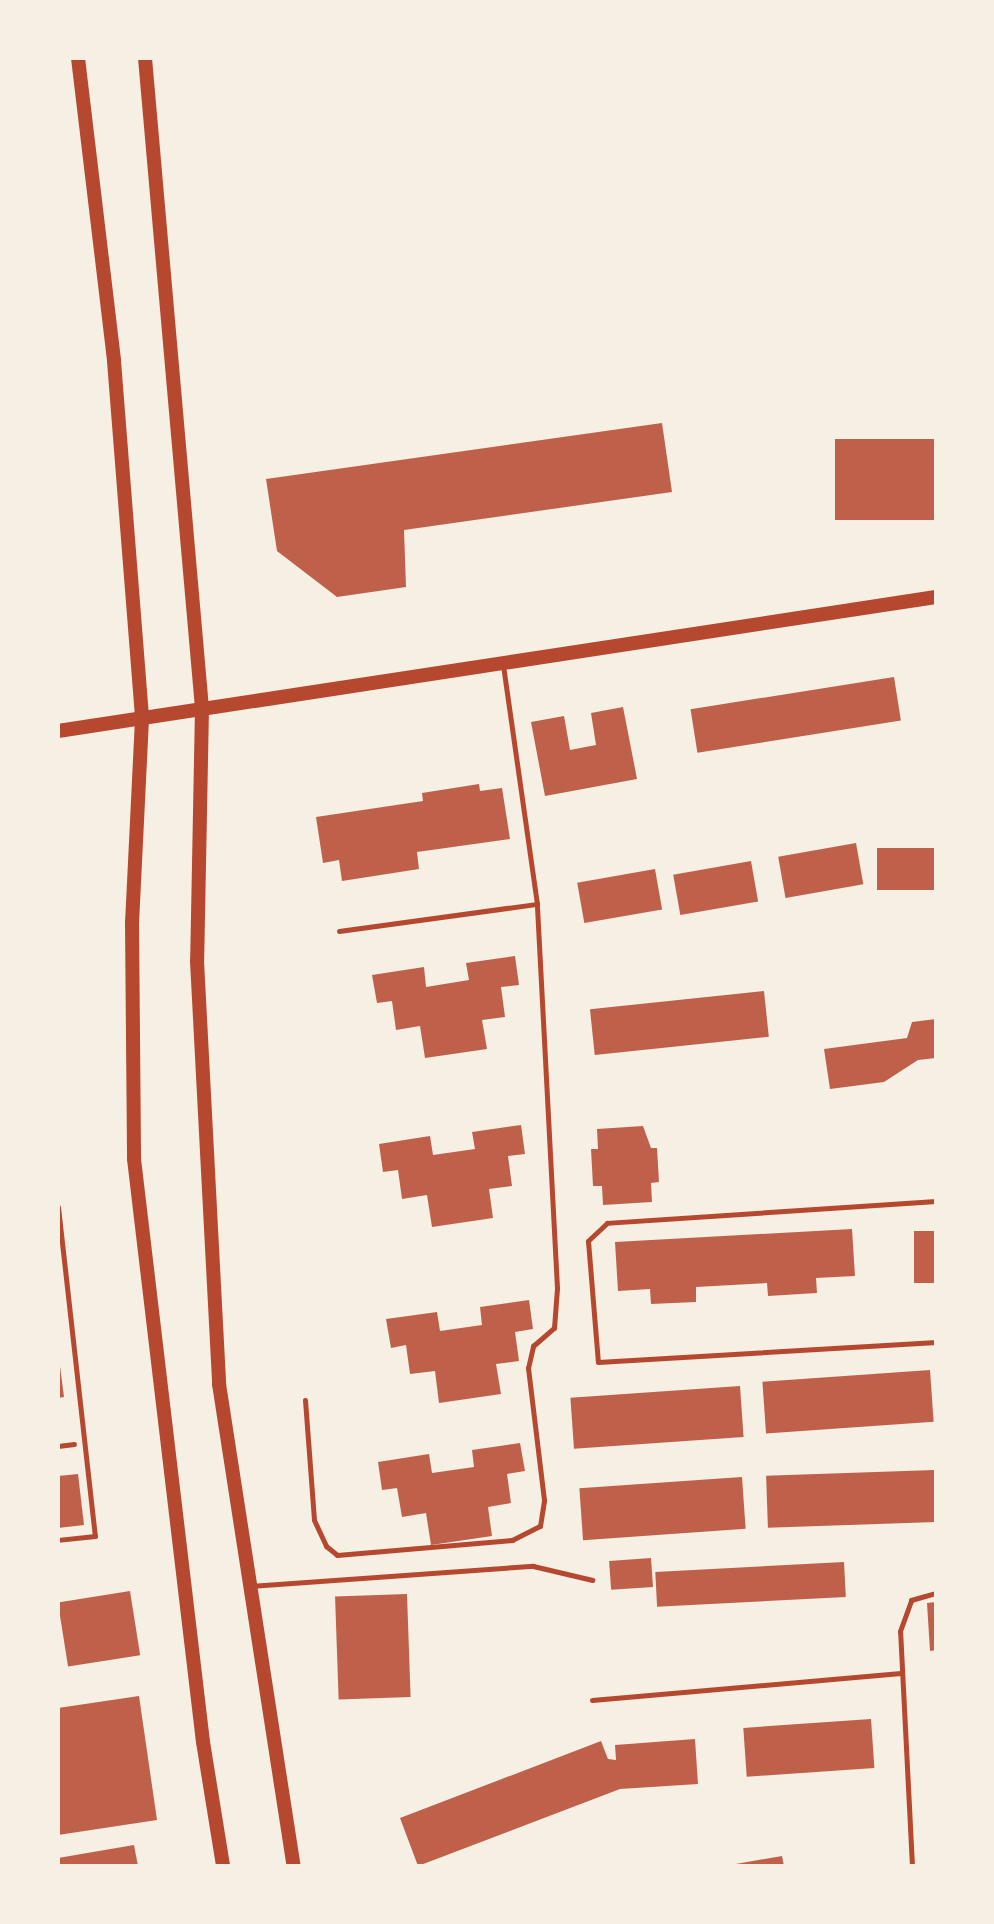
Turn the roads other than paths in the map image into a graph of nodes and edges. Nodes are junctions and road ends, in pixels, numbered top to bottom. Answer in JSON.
{"nodes":[{"id":1,"x":78,"y":58,"type":"edge"},
{"id":2,"x":145,"y":58,"type":"edge"},
{"id":3,"x":936,"y":597,"type":"edge"},
{"id":4,"x":503,"y":666,"type":"junction"},
{"id":5,"x":202,"y":708,"type":"junction"},
{"id":6,"x":142,"y":719,"type":"junction"},
{"id":7,"x":58,"y":731,"type":"edge"},
{"id":8,"x":537,"y":904,"type":"junction"},
{"id":9,"x":338,"y":931,"type":"dead end"},
{"id":10,"x":936,"y":1201,"type":"edge"},
{"id":11,"x":58,"y":1207,"type":"edge"},
{"id":12,"x":936,"y":1342,"type":"edge"},
{"id":13,"x":306,"y":1400,"type":"dead end"},
{"id":14,"x":58,"y":1541,"type":"edge"},
{"id":15,"x":592,"y":1580,"type":"dead end"},
{"id":16,"x":251,"y":1586,"type":"junction"},
{"id":17,"x":936,"y":1593,"type":"edge"},
{"id":18,"x":901,"y":1674,"type":"junction"},
{"id":19,"x":592,"y":1700,"type":"dead end"},
{"id":20,"x":223,"y":1866,"type":"edge"},
{"id":21,"x":294,"y":1866,"type":"edge"},
{"id":22,"x":912,"y":1866,"type":"edge"}],
"edges":[{"from":1,"to":6,"type":"main road"},
{"from":2,"to":5,"type":"main road"},
{"from":3,"to":4,"type":"main road"},
{"from":4,"to":5,"type":"main road"},
{"from":4,"to":8,"type":"lane"},
{"from":5,"to":6,"type":"main road"},
{"from":5,"to":16,"type":"main road"},
{"from":6,"to":7,"type":"main road"},
{"from":6,"to":20,"type":"main road"},
{"from":8,"to":9,"type":"lane"},
{"from":8,"to":13,"type":"lane"},
{"from":10,"to":12,"type":"lane"},
{"from":11,"to":14,"type":"lane"},
{"from":15,"to":16,"type":"lane"},
{"from":16,"to":21,"type":"main road"},
{"from":17,"to":18,"type":"lane"},
{"from":18,"to":19,"type":"lane"},
{"from":18,"to":22,"type":"lane"}]}
